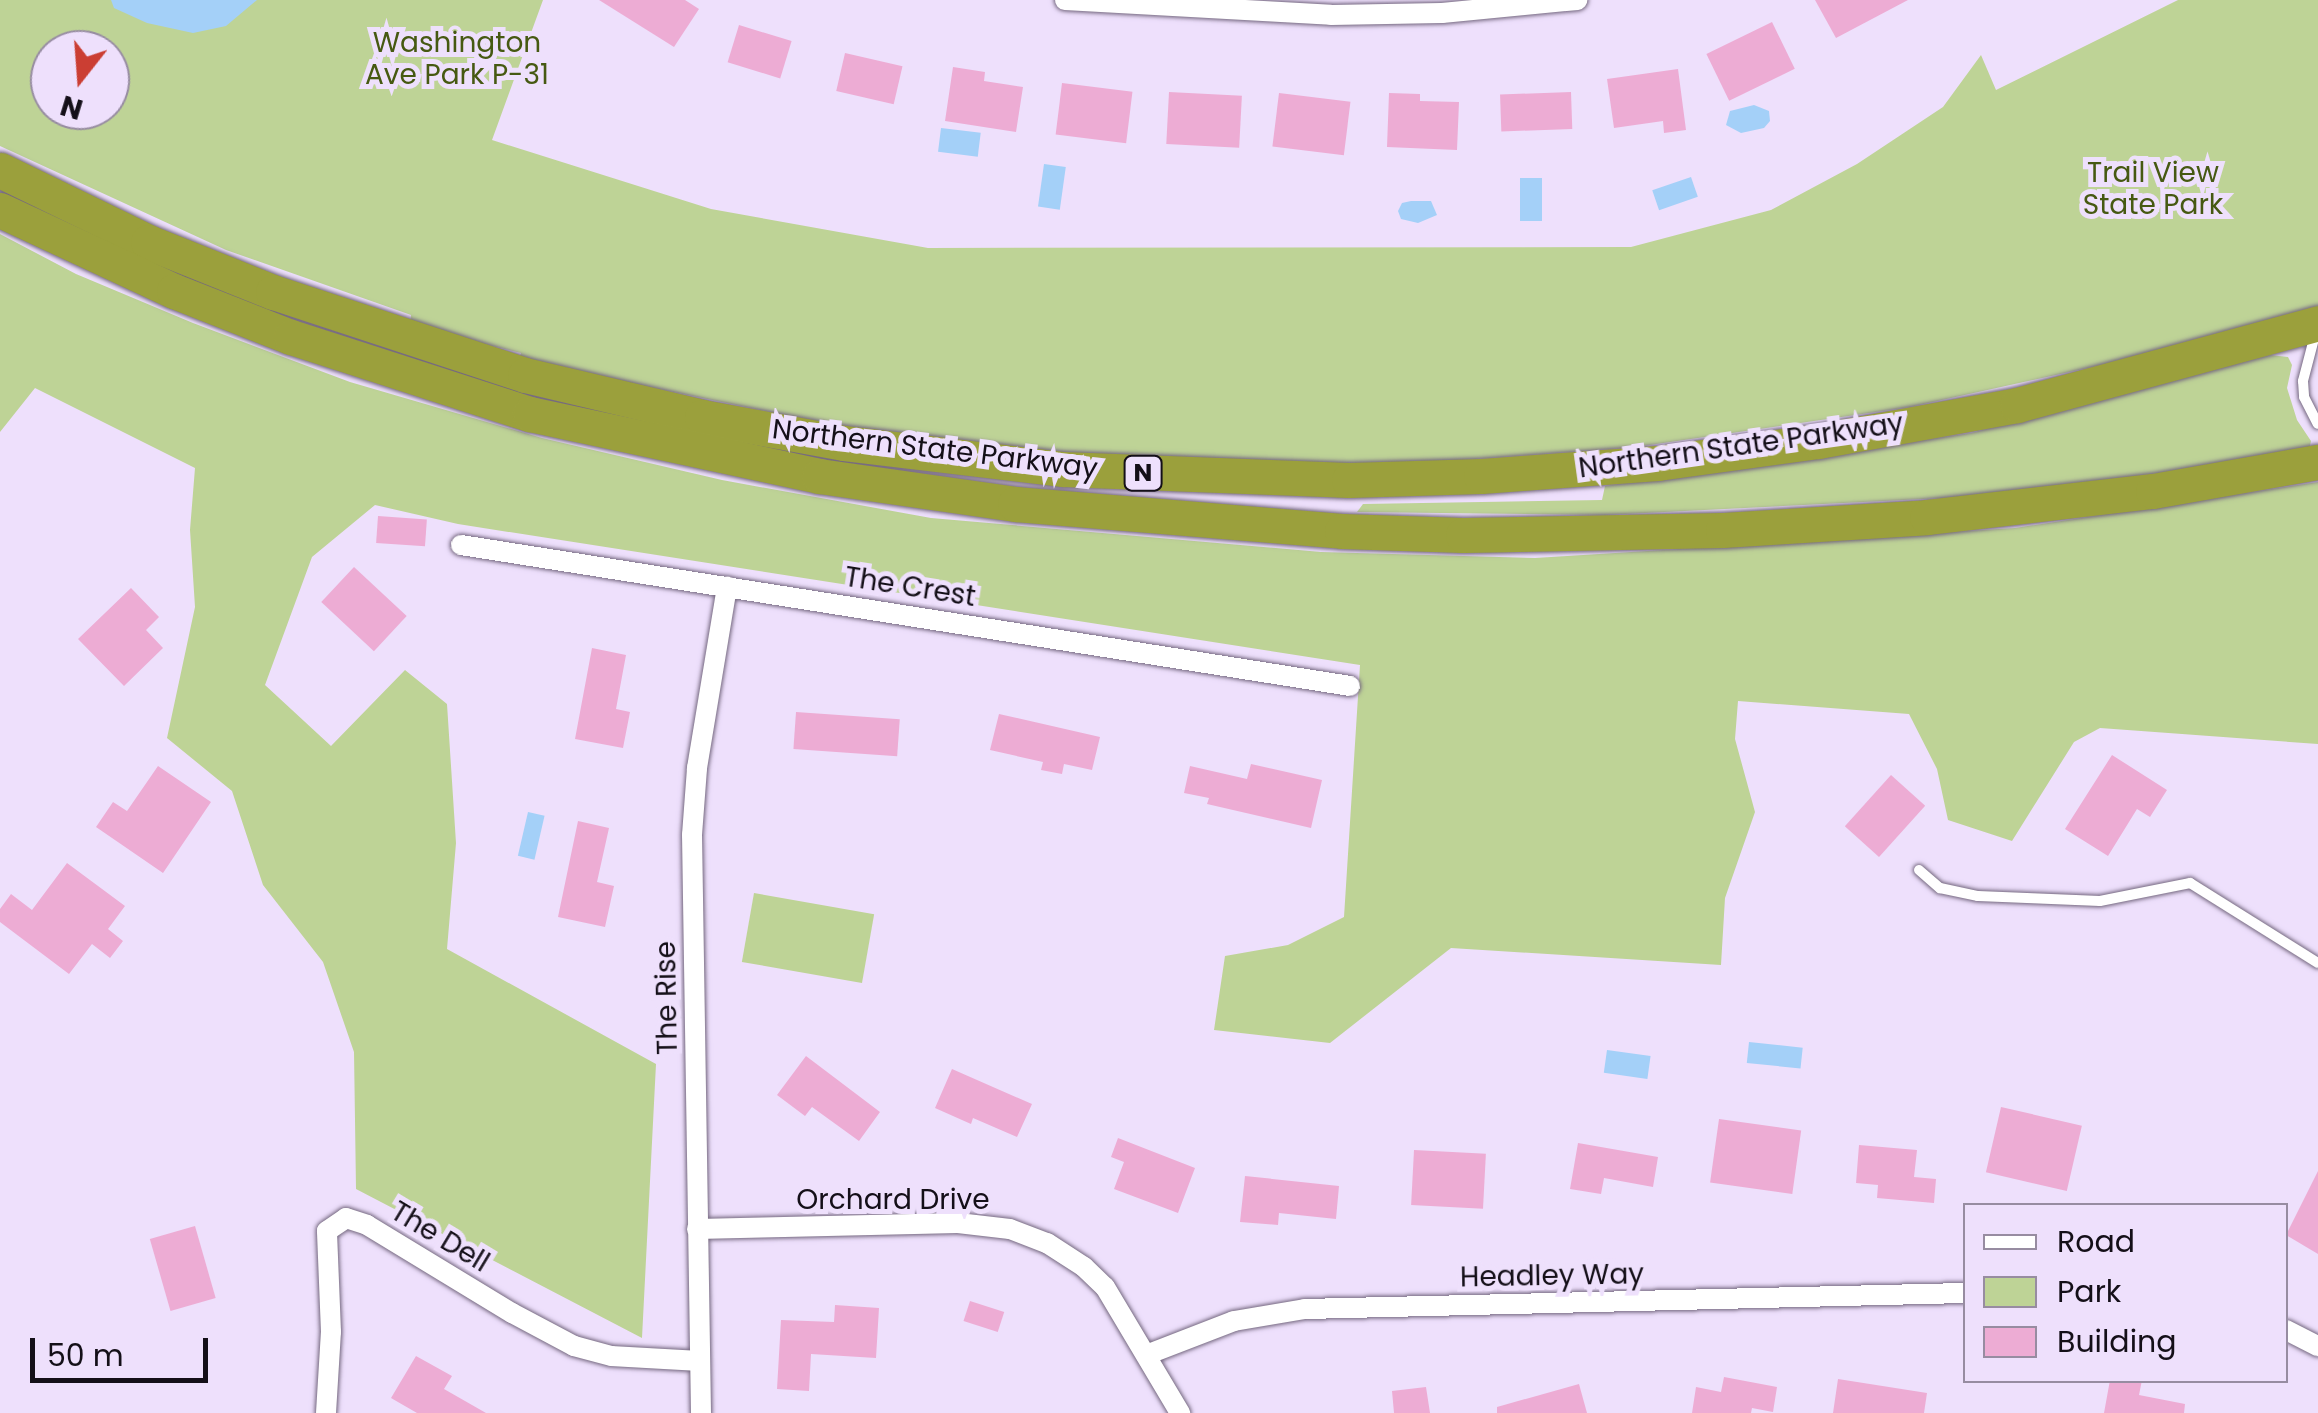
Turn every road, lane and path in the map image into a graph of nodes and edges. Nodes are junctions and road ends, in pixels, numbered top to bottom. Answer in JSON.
{"nodes":[{"id":1,"x":1065,"y":0,"type":"edge"},
{"id":2,"x":1577,"y":0,"type":"edge"},
{"id":3,"x":1376,"y":6,"type":"edge"},
{"id":4,"x":0,"y":170,"type":"edge"},
{"id":5,"x":0,"y":210,"type":"edge"},
{"id":6,"x":2318,"y":325,"type":"edge"},
{"id":7,"x":2318,"y":424,"type":"edge"},
{"id":8,"x":2318,"y":462,"type":"edge"},
{"id":9,"x":461,"y":545,"type":"dead end"},
{"id":10,"x":727,"y":586,"type":"junction"},
{"id":11,"x":1350,"y":686,"type":"dead end"},
{"id":12,"x":1919,"y":870,"type":"dead end"},
{"id":13,"x":2318,"y":963,"type":"edge"},
{"id":14,"x":696,"y":1229,"type":"junction"},
{"id":15,"x":1963,"y":1293,"type":"edge"},
{"id":16,"x":2288,"y":1331,"type":"edge"},
{"id":17,"x":2318,"y":1346,"type":"edge"},
{"id":18,"x":1146,"y":1355,"type":"junction"},
{"id":19,"x":698,"y":1360,"type":"junction"},
{"id":20,"x":326,"y":1413,"type":"edge"},
{"id":21,"x":701,"y":1413,"type":"edge"},
{"id":22,"x":1180,"y":1413,"type":"edge"}],
"edges":[{"from":1,"to":3,"type":"street"},
{"from":2,"to":3,"type":"street"},
{"from":4,"to":6,"type":"highway","name":"Northern State Parkway","number":"N"},
{"from":5,"to":8,"type":"highway","name":"Northern State Parkway","number":"N"},
{"from":6,"to":7,"type":"lane"},
{"from":9,"to":10,"type":"street","name":"The Crest"},
{"from":10,"to":11,"type":"street","name":"The Crest"},
{"from":10,"to":14,"type":"street","name":"The Rise"},
{"from":12,"to":13,"type":"lane"},
{"from":14,"to":18,"type":"street","name":"Orchard Drive"},
{"from":14,"to":19,"type":"street","name":"The Rise"},
{"from":15,"to":18,"type":"street","name":"Headley Way"},
{"from":16,"to":17,"type":"street"},
{"from":18,"to":22,"type":"street","name":"Orchard Drive"},
{"from":19,"to":20,"type":"street","name":"The Dell"},
{"from":19,"to":21,"type":"street","name":"The Rise"}]}
